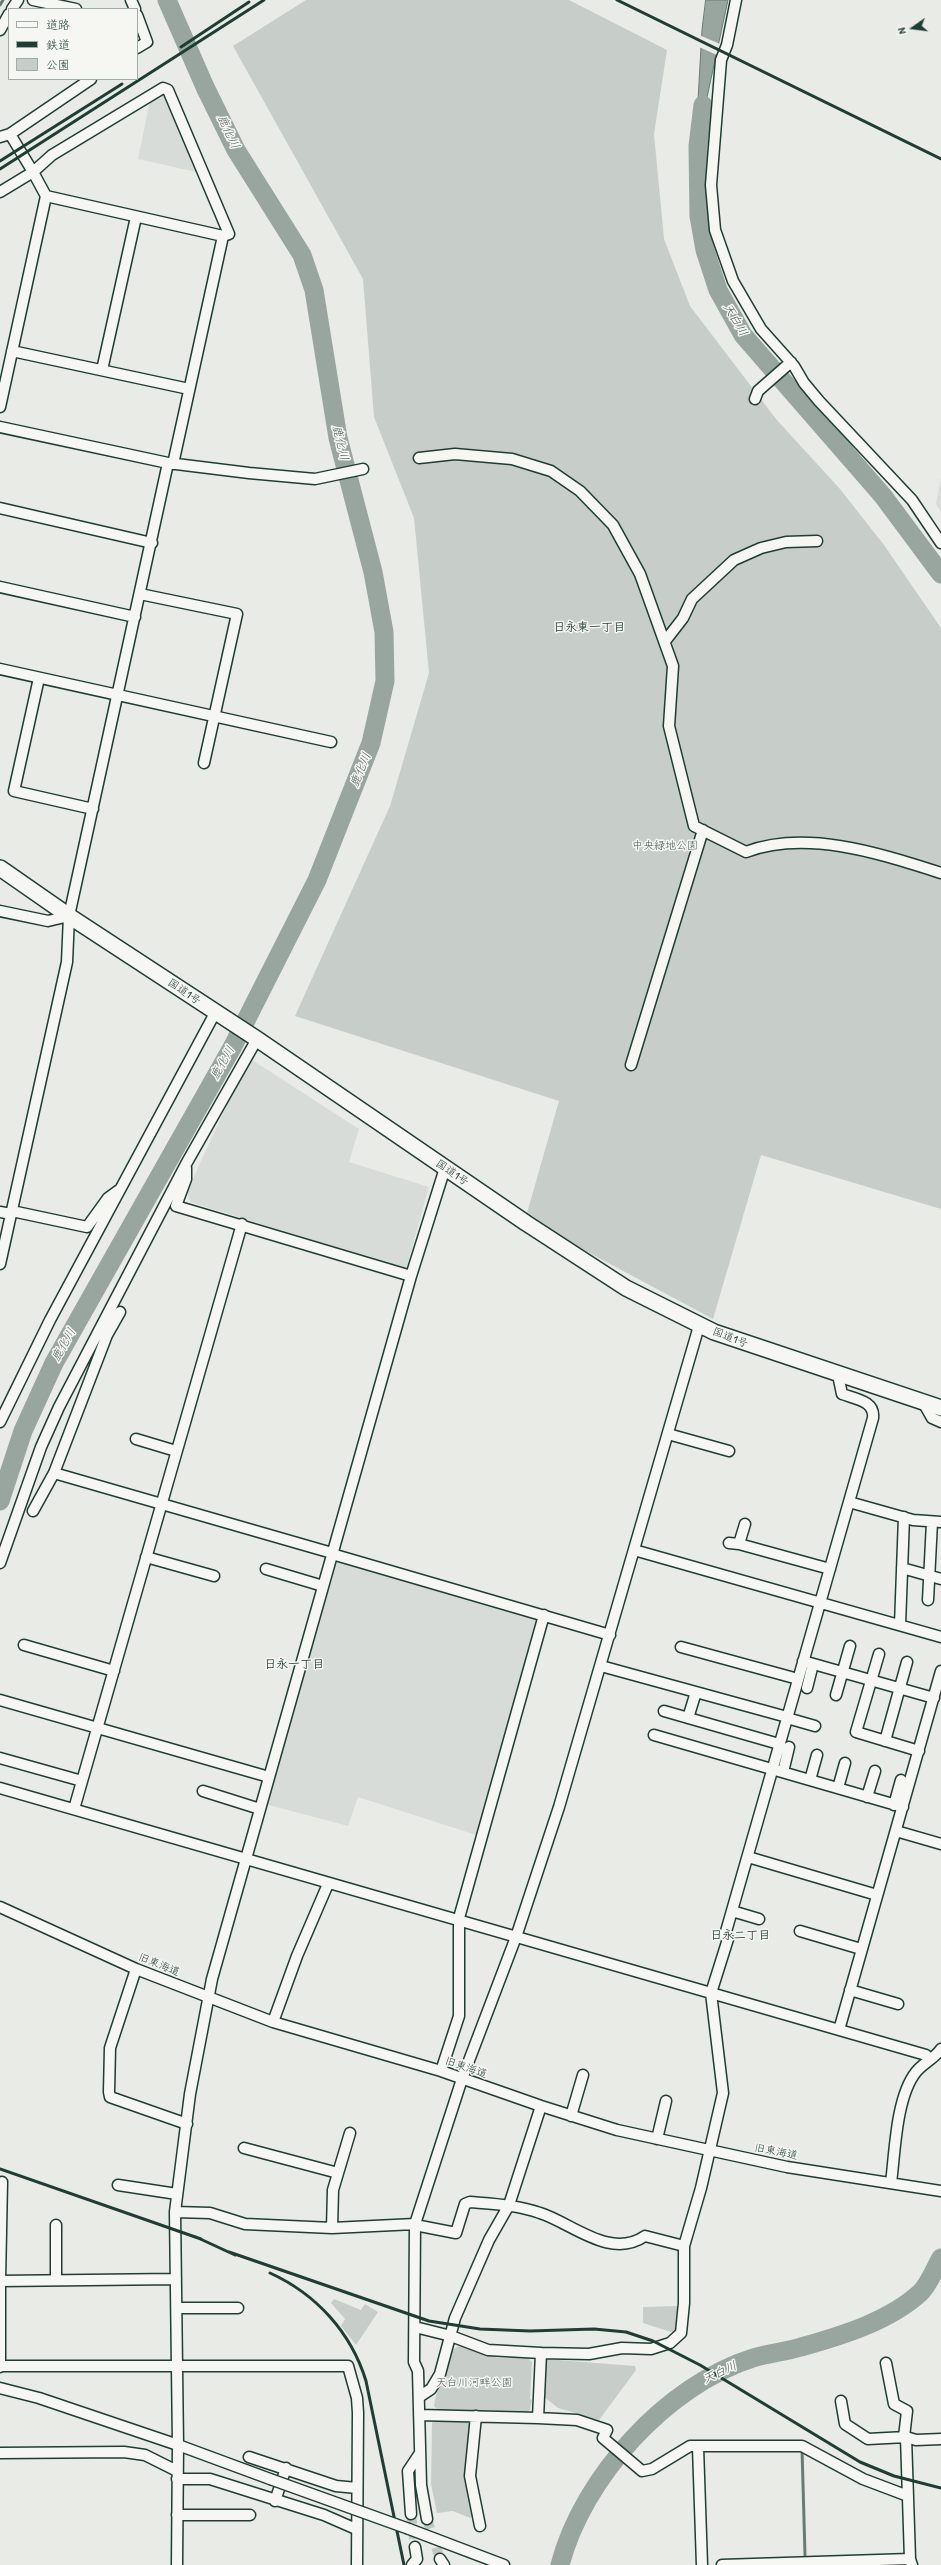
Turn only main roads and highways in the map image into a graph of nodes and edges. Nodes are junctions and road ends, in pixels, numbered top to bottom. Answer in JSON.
{"nodes":[{"id":1,"x":0,"y":868,"type":"edge"},
{"id":2,"x":941,"y":1408,"type":"edge"}],
"edges":[{"from":1,"to":2,"type":"highway","name":"国道1号"}]}
